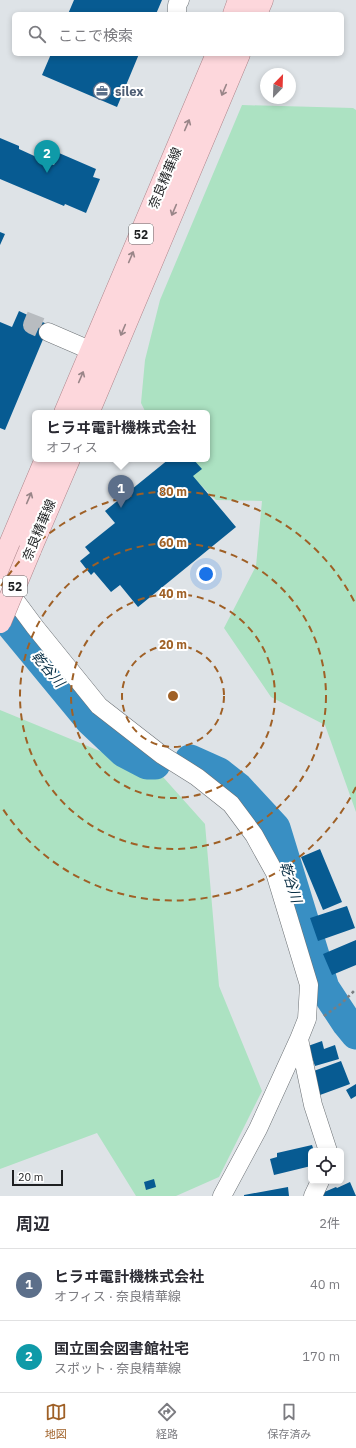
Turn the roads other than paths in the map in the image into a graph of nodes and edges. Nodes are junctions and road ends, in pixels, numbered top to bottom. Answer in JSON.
{"nodes":[{"id":1,"x":180,"y":0,"type":"edge"},
{"id":2,"x":239,"y":0,"type":"edge"},
{"id":3,"x":262,"y":0,"type":"edge"},
{"id":4,"x":177,"y":12,"type":"edge"},
{"id":5,"x":235,"y":12,"type":"edge"},
{"id":6,"x":257,"y":12,"type":"edge"},
{"id":7,"x":216,"y":56,"type":"edge"},
{"id":8,"x":238,"y":56,"type":"edge"},
{"id":9,"x":48,"y":332,"type":"tunnel mouth"},
{"id":10,"x":92,"y":350,"type":"junction"},
{"id":11,"x":66,"y":410,"type":"edge"},
{"id":12,"x":89,"y":410,"type":"edge"},
{"id":13,"x":45,"y":462,"type":"edge"},
{"id":14,"x":68,"y":462,"type":"edge"},
{"id":15,"x":0,"y":568,"type":"edge"},
{"id":16,"x":0,"y":580,"type":"edge"},
{"id":17,"x":0,"y":622,"type":"edge"},
{"id":18,"x":299,"y":1040,"type":"junction"},
{"id":19,"x":327,"y":1148,"type":"edge"},
{"id":20,"x":319,"y":1184,"type":"edge"},
{"id":21,"x":222,"y":1196,"type":"edge"},
{"id":22,"x":313,"y":1196,"type":"edge"}],
"edges":[{"from":1,"to":4,"type":"street"},
{"from":2,"to":5,"type":"main road"},
{"from":3,"to":6,"type":"main road"},
{"from":10,"to":7,"type":"main road","name":"奈良精華線","number":"52","one_way":true},
{"from":8,"to":12,"type":"main road","name":"奈良精華線","number":"52","one_way":true},
{"from":9,"to":10,"type":"street"},
{"from":11,"to":10,"type":"main road","name":"奈良精華線","number":"52","one_way":true},
{"from":15,"to":13,"type":"main road","name":"奈良精華線","number":"52","one_way":true},
{"from":14,"to":17,"type":"main road","name":"奈良精華線","number":"52","bridge":true},
{"from":16,"to":18,"type":"street"},
{"from":18,"to":19,"type":"street"},
{"from":18,"to":21,"type":"street"},
{"from":20,"to":22,"type":"street"}]}
